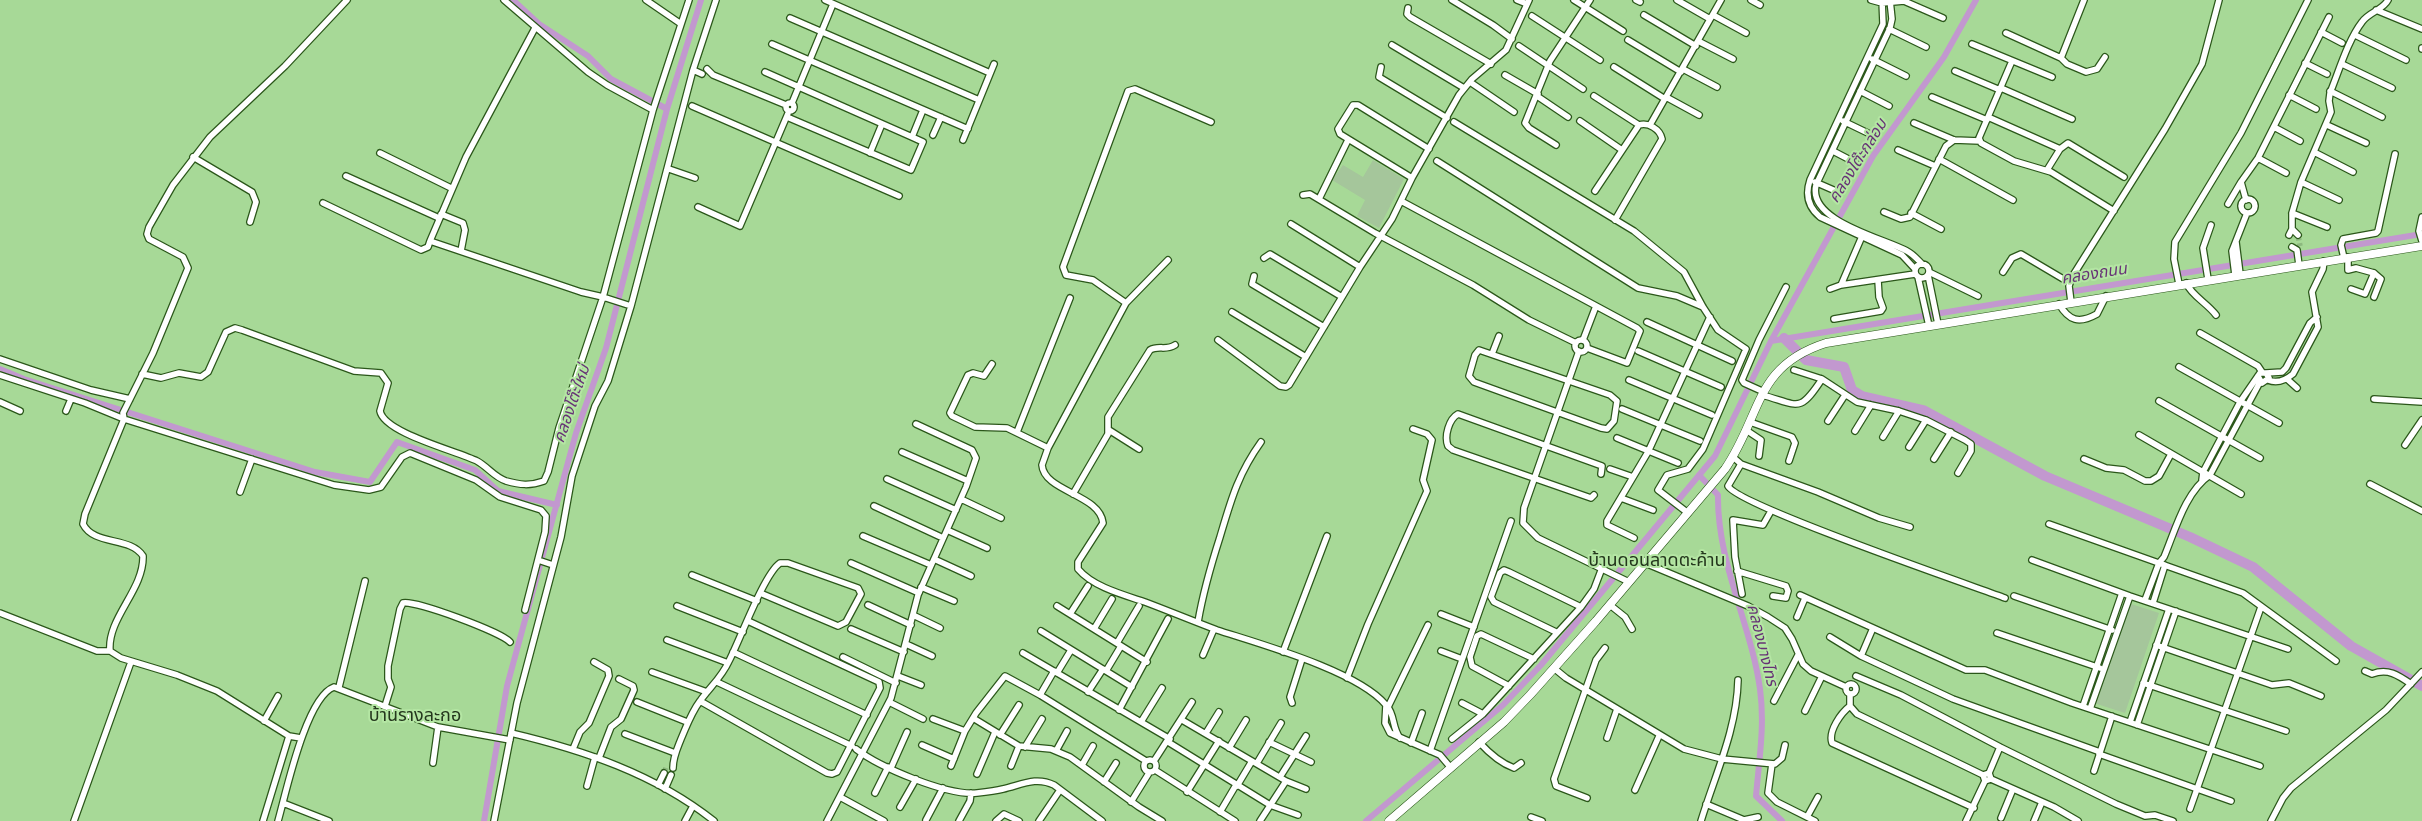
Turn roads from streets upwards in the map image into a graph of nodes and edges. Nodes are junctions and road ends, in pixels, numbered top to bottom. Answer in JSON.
{"nodes":[{"id":1,"x":347,"y":0,"type":"edge"},
{"id":2,"x":504,"y":0,"type":"edge"},
{"id":3,"x":646,"y":0,"type":"edge"},
{"id":4,"x":689,"y":0,"type":"edge"},
{"id":5,"x":716,"y":0,"type":"edge"},
{"id":6,"x":824,"y":0,"type":"edge"},
{"id":7,"x":1452,"y":0,"type":"edge"},
{"id":8,"x":1518,"y":0,"type":"edge"},
{"id":9,"x":1574,"y":0,"type":"edge"},
{"id":10,"x":1590,"y":0,"type":"edge"},
{"id":11,"x":1677,"y":0,"type":"edge"},
{"id":12,"x":1721,"y":0,"type":"edge"},
{"id":13,"x":1751,"y":0,"type":"edge"},
{"id":14,"x":1871,"y":0,"type":"edge"},
{"id":15,"x":2084,"y":0,"type":"edge"},
{"id":16,"x":2220,"y":0,"type":"edge"},
{"id":17,"x":2308,"y":0,"type":"edge"},
{"id":18,"x":2388,"y":0,"type":"edge"},
{"id":19,"x":1882,"y":1,"type":"edge"},
{"id":20,"x":1890,"y":1,"type":"edge"},
{"id":21,"x":1528,"y":2,"type":"edge"},
{"id":22,"x":833,"y":4,"type":"junction"},
{"id":23,"x":1760,"y":5,"type":"dead end"},
{"id":24,"x":1585,"y":7,"type":"junction"},
{"id":25,"x":1408,"y":8,"type":"dead end"},
{"id":26,"x":2376,"y":10,"type":"junction"},
{"id":27,"x":1644,"y":15,"type":"dead end"},
{"id":28,"x":1532,"y":16,"type":"dead end"},
{"id":29,"x":1711,"y":17,"type":"junction"},
{"id":30,"x":2329,"y":17,"type":"dead end"},
{"id":31,"x":790,"y":18,"type":"dead end"},
{"id":32,"x":1943,"y":18,"type":"dead end"},
{"id":33,"x":681,"y":24,"type":"junction"},
{"id":34,"x":535,"y":28,"type":"junction"},
{"id":35,"x":1890,"y":29,"type":"junction"},
{"id":36,"x":2422,"y":29,"type":"edge"},
{"id":37,"x":1622,"y":31,"type":"dead end"},
{"id":38,"x":822,"y":32,"type":"junction"},
{"id":39,"x":2321,"y":32,"type":"junction"},
{"id":40,"x":1746,"y":33,"type":"dead end"},
{"id":41,"x":2006,"y":33,"type":"dead end"},
{"id":42,"x":2355,"y":35,"type":"junction"},
{"id":43,"x":1565,"y":37,"type":"junction"},
{"id":44,"x":1512,"y":39,"type":"junction"},
{"id":45,"x":1628,"y":40,"type":"dead end"},
{"id":46,"x":1697,"y":43,"type":"junction"},
{"id":47,"x":772,"y":44,"type":"dead end"},
{"id":48,"x":1972,"y":44,"type":"dead end"},
{"id":49,"x":2342,"y":44,"type":"dead end"},
{"id":50,"x":1392,"y":45,"type":"dead end"},
{"id":51,"x":1519,"y":46,"type":"dead end"},
{"id":52,"x":1926,"y":47,"type":"dead end"},
{"id":53,"x":1868,"y":57,"type":"junction"},
{"id":54,"x":2106,"y":57,"type":"dead end"},
{"id":55,"x":2061,"y":58,"type":"junction"},
{"id":56,"x":810,"y":59,"type":"junction"},
{"id":57,"x":1732,"y":59,"type":"dead end"},
{"id":58,"x":1600,"y":60,"type":"dead end"},
{"id":59,"x":1875,"y":60,"type":"junction"},
{"id":60,"x":2012,"y":60,"type":"junction"},
{"id":61,"x":2406,"y":60,"type":"dead end"},
{"id":62,"x":2305,"y":63,"type":"junction"},
{"id":63,"x":994,"y":64,"type":"dead end"},
{"id":64,"x":1490,"y":64,"type":"junction"},
{"id":65,"x":2342,"y":64,"type":"junction"},
{"id":66,"x":694,"y":67,"type":"junction"},
{"id":67,"x":1382,"y":67,"type":"dead end"},
{"id":68,"x":1548,"y":67,"type":"junction"},
{"id":69,"x":1614,"y":67,"type":"dead end"},
{"id":70,"x":1682,"y":71,"type":"junction"},
{"id":71,"x":1955,"y":71,"type":"dead end"},
{"id":72,"x":765,"y":72,"type":"dead end"},
{"id":73,"x":990,"y":74,"type":"junction"},
{"id":74,"x":2327,"y":74,"type":"dead end"},
{"id":75,"x":1505,"y":75,"type":"dead end"},
{"id":76,"x":1906,"y":76,"type":"dead end"},
{"id":77,"x":2052,"y":77,"type":"dead end"},
{"id":78,"x":1470,"y":82,"type":"junction"},
{"id":79,"x":799,"y":88,"type":"junction"},
{"id":80,"x":1464,"y":88,"type":"junction"},
{"id":81,"x":1717,"y":88,"type":"dead end"},
{"id":82,"x":2392,"y":88,"type":"dead end"},
{"id":83,"x":2000,"y":89,"type":"junction"},
{"id":84,"x":1583,"y":90,"type":"dead end"},
{"id":85,"x":1860,"y":91,"type":"junction"},
{"id":86,"x":2330,"y":91,"type":"junction"},
{"id":87,"x":1537,"y":95,"type":"junction"},
{"id":88,"x":1594,"y":96,"type":"dead end"},
{"id":89,"x":2289,"y":96,"type":"junction"},
{"id":90,"x":1932,"y":97,"type":"dead end"},
{"id":91,"x":1666,"y":98,"type":"junction"},
{"id":92,"x":980,"y":100,"type":"junction"},
{"id":93,"x":692,"y":106,"type":"dead end"},
{"id":94,"x":1889,"y":106,"type":"dead end"},
{"id":95,"x":654,"y":108,"type":"junction"},
{"id":96,"x":2316,"y":108,"type":"dead end"},
{"id":97,"x":789,"y":109,"type":"junction"},
{"id":98,"x":923,"y":110,"type":"junction"},
{"id":99,"x":1514,"y":112,"type":"dead end"},
{"id":100,"x":1699,"y":115,"type":"dead end"},
{"id":101,"x":2382,"y":116,"type":"dead end"},
{"id":102,"x":940,"y":117,"type":"junction"},
{"id":103,"x":1568,"y":117,"type":"dead end"},
{"id":104,"x":1447,"y":118,"type":"junction"},
{"id":105,"x":1839,"y":119,"type":"junction"},
{"id":106,"x":1988,"y":119,"type":"junction"},
{"id":107,"x":2072,"y":120,"type":"dead end"},
{"id":108,"x":1580,"y":121,"type":"dead end"},
{"id":109,"x":1211,"y":122,"type":"dead end"},
{"id":110,"x":1454,"y":122,"type":"dead end"},
{"id":111,"x":1846,"y":122,"type":"junction"},
{"id":112,"x":1914,"y":123,"type":"dead end"},
{"id":113,"x":882,"y":124,"type":"junction"},
{"id":114,"x":1639,"y":125,"type":"junction"},
{"id":115,"x":1650,"y":125,"type":"junction"},
{"id":116,"x":2327,"y":125,"type":"junction"},
{"id":117,"x":2274,"y":127,"type":"junction"},
{"id":118,"x":968,"y":129,"type":"junction"},
{"id":119,"x":933,"y":135,"type":"dead end"},
{"id":120,"x":1872,"y":135,"type":"dead end"},
{"id":121,"x":912,"y":137,"type":"junction"},
{"id":122,"x":963,"y":140,"type":"dead end"},
{"id":123,"x":1348,"y":140,"type":"junction"},
{"id":124,"x":1954,"y":140,"type":"junction"},
{"id":125,"x":1980,"y":141,"type":"junction"},
{"id":126,"x":2300,"y":141,"type":"dead end"},
{"id":127,"x":2366,"y":142,"type":"dead end"},
{"id":128,"x":776,"y":143,"type":"junction"},
{"id":129,"x":1556,"y":145,"type":"dead end"},
{"id":130,"x":1429,"y":149,"type":"junction"},
{"id":131,"x":2060,"y":149,"type":"junction"},
{"id":132,"x":1622,"y":150,"type":"junction"},
{"id":133,"x":1898,"y":150,"type":"dead end"},
{"id":134,"x":1833,"y":151,"type":"junction"},
{"id":135,"x":2314,"y":152,"type":"junction"},
{"id":136,"x":380,"y":153,"type":"dead end"},
{"id":137,"x":870,"y":153,"type":"junction"},
{"id":138,"x":2396,"y":154,"type":"dead end"},
{"id":139,"x":193,"y":157,"type":"junction"},
{"id":140,"x":2258,"y":158,"type":"junction"},
{"id":141,"x":1939,"y":159,"type":"junction"},
{"id":142,"x":1438,"y":161,"type":"dead end"},
{"id":143,"x":1856,"y":163,"type":"dead end"},
{"id":144,"x":1935,"y":166,"type":"junction"},
{"id":145,"x":669,"y":169,"type":"junction"},
{"id":146,"x":2047,"y":170,"type":"junction"},
{"id":147,"x":2286,"y":172,"type":"dead end"},
{"id":148,"x":2353,"y":172,"type":"dead end"},
{"id":149,"x":346,"y":176,"type":"dead end"},
{"id":150,"x":2124,"y":177,"type":"dead end"},
{"id":151,"x":695,"y":178,"type":"dead end"},
{"id":152,"x":1412,"y":178,"type":"junction"},
{"id":153,"x":1810,"y":180,"type":"junction"},
{"id":154,"x":2241,"y":182,"type":"junction"},
{"id":155,"x":2302,"y":182,"type":"junction"},
{"id":156,"x":1817,"y":183,"type":"junction"},
{"id":157,"x":452,"y":188,"type":"junction"},
{"id":158,"x":1595,"y":191,"type":"dead end"},
{"id":159,"x":1838,"y":192,"type":"dead end"},
{"id":160,"x":1303,"y":195,"type":"dead end"},
{"id":161,"x":899,"y":196,"type":"dead end"},
{"id":162,"x":1319,"y":199,"type":"junction"},
{"id":163,"x":2013,"y":200,"type":"dead end"},
{"id":164,"x":2246,"y":200,"type":"junction"},
{"id":165,"x":2339,"y":200,"type":"dead end"},
{"id":166,"x":1401,"y":201,"type":"junction"},
{"id":167,"x":323,"y":203,"type":"dead end"},
{"id":168,"x":2228,"y":204,"type":"dead end"},
{"id":169,"x":698,"y":207,"type":"dead end"},
{"id":170,"x":2114,"y":211,"type":"junction"},
{"id":171,"x":1884,"y":212,"type":"dead end"},
{"id":172,"x":2292,"y":212,"type":"junction"},
{"id":173,"x":2247,"y":213,"type":"junction"},
{"id":174,"x":1911,"y":214,"type":"junction"},
{"id":175,"x":440,"y":216,"type":"junction"},
{"id":176,"x":2422,"y":217,"type":"edge"},
{"id":177,"x":1829,"y":219,"type":"junction"},
{"id":178,"x":1615,"y":220,"type":"junction"},
{"id":179,"x":250,"y":222,"type":"dead end"},
{"id":180,"x":1291,"y":224,"type":"dead end"},
{"id":181,"x":2211,"y":225,"type":"dead end"},
{"id":182,"x":2326,"y":227,"type":"dead end"},
{"id":183,"x":1941,"y":229,"type":"dead end"},
{"id":184,"x":1862,"y":234,"type":"junction"},
{"id":185,"x":2298,"y":235,"type":"tunnel mouth"},
{"id":186,"x":1380,"y":236,"type":"junction"},
{"id":187,"x":430,"y":242,"type":"junction"},
{"id":188,"x":2422,"y":242,"type":"edge"},
{"id":189,"x":2422,"y":246,"type":"edge"},
{"id":190,"x":2296,"y":249,"type":"tunnel mouth"},
{"id":191,"x":461,"y":251,"type":"junction"},
{"id":192,"x":2345,"y":256,"type":"junction"},
{"id":193,"x":1264,"y":258,"type":"dead end"},
{"id":194,"x":1168,"y":260,"type":"dead end"},
{"id":195,"x":2324,"y":261,"type":"junction"},
{"id":196,"x":2299,"y":263,"type":"junction"},
{"id":197,"x":1922,"y":264,"type":"junction"},
{"id":198,"x":1360,"y":267,"type":"junction"},
{"id":199,"x":2003,"y":272,"type":"dead end"},
{"id":200,"x":2237,"y":272,"type":"junction"},
{"id":201,"x":1929,"y":273,"type":"junction"},
{"id":202,"x":2374,"y":273,"type":"junction"},
{"id":203,"x":1916,"y":274,"type":"junction"},
{"id":204,"x":1254,"y":276,"type":"dead end"},
{"id":205,"x":2208,"y":278,"type":"junction"},
{"id":206,"x":1878,"y":280,"type":"junction"},
{"id":207,"x":2181,"y":282,"type":"junction"},
{"id":208,"x":2069,"y":284,"type":"junction"},
{"id":209,"x":1841,"y":285,"type":"junction"},
{"id":210,"x":1786,"y":287,"type":"dead end"},
{"id":211,"x":1830,"y":288,"type":"dead end"},
{"id":212,"x":2351,"y":289,"type":"dead end"},
{"id":213,"x":1933,"y":296,"type":"junction"},
{"id":214,"x":1978,"y":296,"type":"dead end"},
{"id":215,"x":2106,"y":296,"type":"junction"},
{"id":216,"x":605,"y":297,"type":"junction"},
{"id":217,"x":1342,"y":297,"type":"junction"},
{"id":218,"x":2374,"y":297,"type":"dead end"},
{"id":219,"x":1070,"y":298,"type":"dead end"},
{"id":220,"x":1923,"y":298,"type":"junction"},
{"id":221,"x":2070,"y":300,"type":"junction"},
{"id":222,"x":1126,"y":303,"type":"junction"},
{"id":223,"x":2059,"y":304,"type":"junction"},
{"id":224,"x":631,"y":306,"type":"junction"},
{"id":225,"x":1596,"y":306,"type":"junction"},
{"id":226,"x":1703,"y":307,"type":"junction"},
{"id":227,"x":1232,"y":312,"type":"dead end"},
{"id":228,"x":2216,"y":315,"type":"dead end"},
{"id":229,"x":1710,"y":317,"type":"junction"},
{"id":230,"x":2316,"y":317,"type":"junction"},
{"id":231,"x":1834,"y":319,"type":"dead end"},
{"id":232,"x":1647,"y":322,"type":"dead end"},
{"id":233,"x":1938,"y":322,"type":"junction"},
{"id":234,"x":1928,"y":324,"type":"junction"},
{"id":235,"x":1324,"y":327,"type":"junction"},
{"id":236,"x":2200,"y":333,"type":"dead end"},
{"id":237,"x":1499,"y":336,"type":"dead end"},
{"id":238,"x":1218,"y":340,"type":"dead end"},
{"id":239,"x":1583,"y":340,"type":"junction"},
{"id":240,"x":1576,"y":343,"type":"junction"},
{"id":241,"x":1175,"y":345,"type":"dead end"},
{"id":242,"x":1696,"y":345,"type":"junction"},
{"id":243,"x":1587,"y":348,"type":"junction"},
{"id":244,"x":1638,"y":351,"type":"dead end"},
{"id":245,"x":1579,"y":352,"type":"junction"},
{"id":246,"x":1492,"y":354,"type":"junction"},
{"id":247,"x":1306,"y":357,"type":"junction"},
{"id":248,"x":0,"y":359,"type":"edge"},
{"id":249,"x":1732,"y":361,"type":"dead end"},
{"id":250,"x":992,"y":364,"type":"dead end"},
{"id":251,"x":2179,"y":367,"type":"dead end"},
{"id":252,"x":1794,"y":370,"type":"dead end"},
{"id":253,"x":1684,"y":371,"type":"junction"},
{"id":254,"x":142,"y":374,"type":"junction"},
{"id":255,"x":0,"y":375,"type":"edge"},
{"id":256,"x":2262,"y":376,"type":"junction"},
{"id":257,"x":1822,"y":379,"type":"junction"},
{"id":258,"x":2287,"y":379,"type":"junction"},
{"id":259,"x":1629,"y":380,"type":"dead end"},
{"id":260,"x":1568,"y":381,"type":"junction"},
{"id":261,"x":1721,"y":387,"type":"dead end"},
{"id":262,"x":2297,"y":388,"type":"dead end"},
{"id":263,"x":1763,"y":393,"type":"junction"},
{"id":264,"x":1845,"y":395,"type":"junction"},
{"id":265,"x":1672,"y":398,"type":"junction"},
{"id":266,"x":71,"y":399,"type":"junction"},
{"id":267,"x":2374,"y":399,"type":"dead end"},
{"id":268,"x":2159,"y":401,"type":"dead end"},
{"id":269,"x":0,"y":402,"type":"edge"},
{"id":270,"x":128,"y":402,"type":"junction"},
{"id":271,"x":2240,"y":402,"type":"junction"},
{"id":272,"x":2422,"y":402,"type":"edge"},
{"id":273,"x":1871,"y":405,"type":"junction"},
{"id":274,"x":2248,"y":406,"type":"junction"},
{"id":275,"x":1622,"y":409,"type":"dead end"},
{"id":276,"x":20,"y":411,"type":"dead end"},
{"id":277,"x":66,"y":411,"type":"dead end"},
{"id":278,"x":1899,"y":411,"type":"junction"},
{"id":279,"x":1557,"y":412,"type":"junction"},
{"id":280,"x":1712,"y":415,"type":"dead end"},
{"id":281,"x":124,"y":416,"type":"junction"},
{"id":282,"x":1926,"y":420,"type":"junction"},
{"id":283,"x":2422,"y":420,"type":"edge"},
{"id":284,"x":1828,"y":421,"type":"dead end"},
{"id":285,"x":1750,"y":422,"type":"junction"},
{"id":286,"x":2279,"y":423,"type":"dead end"},
{"id":287,"x":916,"y":424,"type":"dead end"},
{"id":288,"x":1660,"y":425,"type":"junction"},
{"id":289,"x":1413,"y":429,"type":"dead end"},
{"id":290,"x":1109,"y":430,"type":"junction"},
{"id":291,"x":1746,"y":430,"type":"junction"},
{"id":292,"x":1855,"y":431,"type":"dead end"},
{"id":293,"x":1017,"y":432,"type":"junction"},
{"id":294,"x":1951,"y":432,"type":"junction"},
{"id":295,"x":2139,"y":435,"type":"dead end"},
{"id":296,"x":1883,"y":437,"type":"dead end"},
{"id":297,"x":2222,"y":437,"type":"junction"},
{"id":298,"x":1617,"y":438,"type":"dead end"},
{"id":299,"x":1700,"y":441,"type":"dead end"},
{"id":300,"x":2229,"y":441,"type":"junction"},
{"id":301,"x":1261,"y":442,"type":"dead end"},
{"id":302,"x":2405,"y":445,"type":"dead end"},
{"id":303,"x":1546,"y":446,"type":"junction"},
{"id":304,"x":1909,"y":447,"type":"dead end"},
{"id":305,"x":1048,"y":448,"type":"junction"},
{"id":306,"x":1139,"y":449,"type":"dead end"},
{"id":307,"x":902,"y":452,"type":"dead end"},
{"id":308,"x":1648,"y":452,"type":"junction"},
{"id":309,"x":2171,"y":454,"type":"junction"},
{"id":310,"x":1759,"y":456,"type":"dead end"},
{"id":311,"x":1733,"y":457,"type":"junction"},
{"id":312,"x":2260,"y":458,"type":"dead end"},
{"id":313,"x":252,"y":459,"type":"junction"},
{"id":314,"x":1934,"y":459,"type":"dead end"},
{"id":315,"x":2084,"y":459,"type":"dead end"},
{"id":316,"x":1789,"y":461,"type":"dead end"},
{"id":317,"x":1678,"y":463,"type":"dead end"},
{"id":318,"x":1741,"y":464,"type":"junction"},
{"id":319,"x":1610,"y":469,"type":"dead end"},
{"id":320,"x":2203,"y":472,"type":"junction"},
{"id":321,"x":1958,"y":473,"type":"dead end"},
{"id":322,"x":1601,"y":474,"type":"dead end"},
{"id":323,"x":2210,"y":475,"type":"junction"},
{"id":324,"x":1633,"y":478,"type":"junction"},
{"id":325,"x":887,"y":479,"type":"dead end"},
{"id":326,"x":1534,"y":479,"type":"junction"},
{"id":327,"x":2202,"y":480,"type":"junction"},
{"id":328,"x":968,"y":481,"type":"junction"},
{"id":329,"x":2370,"y":484,"type":"dead end"},
{"id":330,"x":240,"y":492,"type":"dead end"},
{"id":331,"x":1073,"y":494,"type":"junction"},
{"id":332,"x":2241,"y":494,"type":"dead end"},
{"id":333,"x":1594,"y":495,"type":"dead end"},
{"id":334,"x":1621,"y":498,"type":"junction"},
{"id":335,"x":961,"y":499,"type":"junction"},
{"id":336,"x":874,"y":506,"type":"dead end"},
{"id":337,"x":956,"y":510,"type":"junction"},
{"id":338,"x":1654,"y":510,"type":"dead end"},
{"id":339,"x":1771,"y":511,"type":"junction"},
{"id":340,"x":2422,"y":511,"type":"edge"},
{"id":341,"x":1686,"y":512,"type":"junction"},
{"id":342,"x":1001,"y":518,"type":"dead end"},
{"id":343,"x":1511,"y":521,"type":"dead end"},
{"id":344,"x":2049,"y":524,"type":"dead end"},
{"id":345,"x":1910,"y":528,"type":"dead end"},
{"id":346,"x":947,"y":530,"type":"junction"},
{"id":347,"x":863,"y":536,"type":"dead end"},
{"id":348,"x":1327,"y":536,"type":"dead end"},
{"id":349,"x":943,"y":538,"type":"junction"},
{"id":350,"x":1634,"y":538,"type":"dead end"},
{"id":351,"x":987,"y":548,"type":"dead end"},
{"id":352,"x":2164,"y":558,"type":"junction"},
{"id":353,"x":539,"y":560,"type":"junction"},
{"id":354,"x":2032,"y":560,"type":"dead end"},
{"id":355,"x":932,"y":562,"type":"junction"},
{"id":356,"x":851,"y":563,"type":"dead end"},
{"id":357,"x":1645,"y":563,"type":"junction"},
{"id":358,"x":2158,"y":563,"type":"junction"},
{"id":359,"x":553,"y":564,"type":"junction"},
{"id":360,"x":2165,"y":566,"type":"junction"},
{"id":361,"x":1602,"y":568,"type":"junction"},
{"id":362,"x":1737,"y":571,"type":"junction"},
{"id":363,"x":692,"y":575,"type":"dead end"},
{"id":364,"x":970,"y":576,"type":"dead end"},
{"id":365,"x":1626,"y":580,"type":"junction"},
{"id":366,"x":365,"y":581,"type":"dead end"},
{"id":367,"x":1088,"y":586,"type":"dead end"},
{"id":368,"x":920,"y":590,"type":"junction"},
{"id":369,"x":760,"y":593,"type":"junction"},
{"id":370,"x":2122,"y":593,"type":"junction"},
{"id":371,"x":1742,"y":594,"type":"dead end"},
{"id":372,"x":1773,"y":596,"type":"dead end"},
{"id":373,"x":2014,"y":596,"type":"dead end"},
{"id":374,"x":2130,"y":596,"type":"junction"},
{"id":375,"x":2005,"y":598,"type":"dead end"},
{"id":376,"x":1112,"y":599,"type":"dead end"},
{"id":377,"x":2145,"y":600,"type":"junction"},
{"id":378,"x":758,"y":601,"type":"junction"},
{"id":379,"x":954,"y":601,"type":"dead end"},
{"id":380,"x":2153,"y":603,"type":"junction"},
{"id":381,"x":868,"y":605,"type":"dead end"},
{"id":382,"x":1610,"y":605,"type":"junction"},
{"id":383,"x":677,"y":606,"type":"dead end"},
{"id":384,"x":1057,"y":606,"type":"dead end"},
{"id":385,"x":1140,"y":606,"type":"dead end"},
{"id":386,"x":1581,"y":607,"type":"junction"},
{"id":387,"x":2261,"y":607,"type":"junction"},
{"id":388,"x":2169,"y":609,"type":"junction"},
{"id":389,"x":525,"y":610,"type":"dead end"},
{"id":390,"x":2176,"y":611,"type":"junction"},
{"id":391,"x":0,"y":613,"type":"edge"},
{"id":392,"x":1070,"y":614,"type":"junction"},
{"id":393,"x":1441,"y":614,"type":"dead end"},
{"id":394,"x":913,"y":615,"type":"junction"},
{"id":395,"x":1798,"y":617,"type":"dead end"},
{"id":396,"x":1168,"y":619,"type":"dead end"},
{"id":397,"x":748,"y":621,"type":"junction"},
{"id":398,"x":1198,"y":622,"type":"junction"},
{"id":399,"x":911,"y":625,"type":"junction"},
{"id":400,"x":1428,"y":625,"type":"dead end"},
{"id":401,"x":1474,"y":627,"type":"junction"},
{"id":402,"x":940,"y":628,"type":"dead end"},
{"id":403,"x":1873,"y":628,"type":"junction"},
{"id":404,"x":1094,"y":629,"type":"junction"},
{"id":405,"x":1214,"y":629,"type":"junction"},
{"id":406,"x":1632,"y":629,"type":"dead end"},
{"id":407,"x":2110,"y":629,"type":"junction"},
{"id":408,"x":851,"y":630,"type":"dead end"},
{"id":409,"x":1041,"y":631,"type":"dead end"},
{"id":410,"x":743,"y":632,"type":"junction"},
{"id":411,"x":1556,"y":632,"type":"junction"},
{"id":412,"x":2117,"y":632,"type":"junction"},
{"id":413,"x":1997,"y":633,"type":"dead end"},
{"id":414,"x":1830,"y":637,"type":"dead end"},
{"id":415,"x":2251,"y":637,"type":"junction"},
{"id":416,"x":667,"y":640,"type":"dead end"},
{"id":417,"x":510,"y":642,"type":"dead end"},
{"id":418,"x":906,"y":644,"type":"junction"},
{"id":419,"x":1119,"y":644,"type":"junction"},
{"id":420,"x":2156,"y":645,"type":"junction"},
{"id":421,"x":2164,"y":647,"type":"junction"},
{"id":422,"x":1605,"y":648,"type":"dead end"},
{"id":423,"x":2288,"y":649,"type":"dead end"},
{"id":424,"x":1071,"y":650,"type":"junction"},
{"id":425,"x":110,"y":651,"type":"junction"},
{"id":426,"x":1441,"y":651,"type":"dead end"},
{"id":427,"x":734,"y":652,"type":"junction"},
{"id":428,"x":904,"y":652,"type":"junction"},
{"id":429,"x":1283,"y":652,"type":"junction"},
{"id":430,"x":1023,"y":653,"type":"dead end"},
{"id":431,"x":1202,"y":655,"type":"dead end"},
{"id":432,"x":1798,"y":655,"type":"junction"},
{"id":433,"x":932,"y":656,"type":"dead end"},
{"id":434,"x":1861,"y":656,"type":"junction"},
{"id":435,"x":843,"y":657,"type":"dead end"},
{"id":436,"x":1302,"y":659,"type":"junction"},
{"id":437,"x":1462,"y":659,"type":"junction"},
{"id":438,"x":1534,"y":659,"type":"junction"},
{"id":439,"x":2336,"y":661,"type":"dead end"},
{"id":440,"x":131,"y":662,"type":"junction"},
{"id":441,"x":594,"y":662,"type":"dead end"},
{"id":442,"x":1147,"y":662,"type":"junction"},
{"id":443,"x":728,"y":663,"type":"junction"},
{"id":444,"x":2097,"y":667,"type":"junction"},
{"id":445,"x":1555,"y":668,"type":"junction"},
{"id":446,"x":1859,"y":668,"type":"dead end"},
{"id":447,"x":2104,"y":669,"type":"junction"},
{"id":448,"x":1104,"y":670,"type":"junction"},
{"id":449,"x":2365,"y":671,"type":"dead end"},
{"id":450,"x":652,"y":672,"type":"dead end"},
{"id":451,"x":1056,"y":672,"type":"junction"},
{"id":452,"x":2420,"y":673,"type":"edge"},
{"id":453,"x":2238,"y":674,"type":"junction"},
{"id":454,"x":898,"y":676,"type":"junction"},
{"id":455,"x":1822,"y":676,"type":"junction"},
{"id":456,"x":1856,"y":676,"type":"junction"},
{"id":457,"x":1347,"y":678,"type":"junction"},
{"id":458,"x":619,"y":679,"type":"dead end"},
{"id":459,"x":1738,"y":680,"type":"dead end"},
{"id":460,"x":717,"y":682,"type":"junction"},
{"id":461,"x":896,"y":683,"type":"junction"},
{"id":462,"x":2143,"y":683,"type":"junction"},
{"id":463,"x":2412,"y":683,"type":"junction"},
{"id":464,"x":921,"y":685,"type":"dead end"},
{"id":465,"x":2151,"y":685,"type":"junction"},
{"id":466,"x":1510,"y":686,"type":"junction"},
{"id":467,"x":1849,"y":686,"type":"junction"},
{"id":468,"x":339,"y":687,"type":"junction"},
{"id":469,"x":1132,"y":687,"type":"junction"},
{"id":470,"x":1162,"y":688,"type":"dead end"},
{"id":471,"x":1585,"y":689,"type":"junction"},
{"id":472,"x":707,"y":692,"type":"junction"},
{"id":473,"x":1088,"y":692,"type":"junction"},
{"id":474,"x":1040,"y":695,"type":"junction"},
{"id":475,"x":278,"y":696,"type":"dead end"},
{"id":476,"x":2321,"y":696,"type":"dead end"},
{"id":477,"x":700,"y":701,"type":"junction"},
{"id":478,"x":1774,"y":701,"type":"dead end"},
{"id":479,"x":637,"y":702,"type":"dead end"},
{"id":480,"x":889,"y":702,"type":"junction"},
{"id":481,"x":1192,"y":702,"type":"dead end"},
{"id":482,"x":1292,"y":702,"type":"dead end"},
{"id":483,"x":1462,"y":703,"type":"dead end"},
{"id":484,"x":1018,"y":705,"type":"dead end"},
{"id":485,"x":385,"y":706,"type":"junction"},
{"id":486,"x":1387,"y":706,"type":"junction"},
{"id":487,"x":1850,"y":706,"type":"junction"},
{"id":488,"x":2083,"y":706,"type":"junction"},
{"id":489,"x":2090,"y":708,"type":"junction"},
{"id":490,"x":1617,"y":709,"type":"junction"},
{"id":491,"x":1119,"y":710,"type":"junction"},
{"id":492,"x":1805,"y":710,"type":"dead end"},
{"id":493,"x":2225,"y":711,"type":"junction"},
{"id":494,"x":1219,"y":712,"type":"dead end"},
{"id":495,"x":1422,"y":713,"type":"dead end"},
{"id":496,"x":1483,"y":714,"type":"junction"},
{"id":497,"x":867,"y":715,"type":"junction"},
{"id":498,"x":2112,"y":716,"type":"junction"},
{"id":499,"x":934,"y":718,"type":"dead end"},
{"id":500,"x":973,"y":718,"type":"junction"},
{"id":501,"x":922,"y":719,"type":"dead end"},
{"id":502,"x":1042,"y":719,"type":"dead end"},
{"id":503,"x":1182,"y":720,"type":"junction"},
{"id":504,"x":1246,"y":720,"type":"dead end"},
{"id":505,"x":264,"y":721,"type":"junction"},
{"id":506,"x":687,"y":722,"type":"junction"},
{"id":507,"x":1141,"y":722,"type":"junction"},
{"id":508,"x":2130,"y":722,"type":"junction"},
{"id":509,"x":1281,"y":723,"type":"dead end"},
{"id":510,"x":2137,"y":725,"type":"junction"},
{"id":511,"x":438,"y":727,"type":"junction"},
{"id":512,"x":965,"y":731,"type":"junction"},
{"id":513,"x":1067,"y":731,"type":"dead end"},
{"id":514,"x":907,"y":732,"type":"dead end"},
{"id":515,"x":2286,"y":732,"type":"dead end"},
{"id":516,"x":997,"y":733,"type":"junction"},
{"id":517,"x":1206,"y":733,"type":"junction"},
{"id":518,"x":625,"y":734,"type":"dead end"},
{"id":519,"x":288,"y":736,"type":"junction"},
{"id":520,"x":1306,"y":736,"type":"dead end"},
{"id":521,"x":1659,"y":736,"type":"junction"},
{"id":522,"x":508,"y":737,"type":"junction"},
{"id":523,"x":301,"y":738,"type":"junction"},
{"id":524,"x":1607,"y":738,"type":"dead end"},
{"id":525,"x":1452,"y":739,"type":"dead end"},
{"id":526,"x":1169,"y":741,"type":"junction"},
{"id":527,"x":1219,"y":741,"type":"junction"},
{"id":528,"x":1270,"y":742,"type":"junction"},
{"id":529,"x":1479,"y":742,"type":"junction"},
{"id":530,"x":1411,"y":743,"type":"junction"},
{"id":531,"x":922,"y":745,"type":"dead end"},
{"id":532,"x":1785,"y":745,"type":"dead end"},
{"id":533,"x":1093,"y":746,"type":"dead end"},
{"id":534,"x":854,"y":747,"type":"junction"},
{"id":535,"x":1022,"y":747,"type":"junction"},
{"id":536,"x":2000,"y":747,"type":"junction"},
{"id":537,"x":1229,"y":748,"type":"junction"},
{"id":538,"x":573,"y":749,"type":"junction"},
{"id":539,"x":1430,"y":750,"type":"junction"},
{"id":540,"x":2211,"y":750,"type":"junction"},
{"id":541,"x":1056,"y":751,"type":"junction"},
{"id":542,"x":2100,"y":753,"type":"junction"},
{"id":543,"x":864,"y":754,"type":"junction"},
{"id":544,"x":1294,"y":755,"type":"junction"},
{"id":545,"x":674,"y":756,"type":"junction"},
{"id":546,"x":597,"y":757,"type":"junction"},
{"id":547,"x":954,"y":759,"type":"junction"},
{"id":548,"x":1722,"y":759,"type":"junction"},
{"id":549,"x":1146,"y":761,"type":"junction"},
{"id":550,"x":1154,"y":761,"type":"junction"},
{"id":551,"x":1254,"y":762,"type":"junction"},
{"id":552,"x":1311,"y":762,"type":"dead end"},
{"id":553,"x":433,"y":763,"type":"dead end"},
{"id":554,"x":1521,"y":763,"type":"dead end"},
{"id":555,"x":1116,"y":764,"type":"dead end"},
{"id":556,"x":1770,"y":764,"type":"junction"},
{"id":557,"x":667,"y":765,"type":"tunnel mouth"},
{"id":558,"x":1082,"y":765,"type":"junction"},
{"id":559,"x":1204,"y":765,"type":"junction"},
{"id":560,"x":951,"y":766,"type":"dead end"},
{"id":561,"x":1011,"y":766,"type":"dead end"},
{"id":562,"x":1449,"y":766,"type":"junction"},
{"id":563,"x":2260,"y":766,"type":"dead end"},
{"id":564,"x":674,"y":768,"type":"tunnel mouth"},
{"id":565,"x":889,"y":768,"type":"junction"},
{"id":566,"x":2094,"y":771,"type":"dead end"},
{"id":567,"x":664,"y":772,"type":"tunnel mouth"},
{"id":568,"x":1152,"y":772,"type":"junction"},
{"id":569,"x":977,"y":774,"type":"dead end"},
{"id":570,"x":670,"y":775,"type":"tunnel mouth"},
{"id":571,"x":1280,"y":777,"type":"junction"},
{"id":572,"x":1987,"y":777,"type":"junction"},
{"id":573,"x":916,"y":779,"type":"junction"},
{"id":574,"x":1286,"y":781,"type":"junction"},
{"id":575,"x":1104,"y":782,"type":"junction"},
{"id":576,"x":658,"y":785,"type":"junction"},
{"id":577,"x":587,"y":786,"type":"dead end"},
{"id":578,"x":1236,"y":786,"type":"junction"},
{"id":579,"x":943,"y":788,"type":"junction"},
{"id":580,"x":664,"y":789,"type":"junction"},
{"id":581,"x":1306,"y":789,"type":"dead end"},
{"id":582,"x":2013,"y":789,"type":"junction"},
{"id":583,"x":1060,"y":790,"type":"junction"},
{"id":584,"x":1635,"y":790,"type":"dead end"},
{"id":585,"x":2197,"y":790,"type":"junction"},
{"id":586,"x":1187,"y":792,"type":"junction"},
{"id":587,"x":875,"y":793,"type":"dead end"},
{"id":588,"x":971,"y":793,"type":"junction"},
{"id":589,"x":840,"y":797,"type":"junction"},
{"id":590,"x":1818,"y":797,"type":"dead end"},
{"id":591,"x":1586,"y":798,"type":"dead end"},
{"id":592,"x":2231,"y":801,"type":"dead end"},
{"id":593,"x":1132,"y":802,"type":"junction"},
{"id":594,"x":2042,"y":802,"type":"junction"},
{"id":595,"x":283,"y":803,"type":"junction"},
{"id":596,"x":1706,"y":804,"type":"junction"},
{"id":597,"x":1270,"y":805,"type":"junction"},
{"id":598,"x":693,"y":806,"type":"junction"},
{"id":599,"x":900,"y":807,"type":"dead end"},
{"id":600,"x":1974,"y":808,"type":"junction"},
{"id":601,"x":2190,"y":809,"type":"dead end"},
{"id":602,"x":1220,"y":812,"type":"junction"},
{"id":603,"x":1298,"y":816,"type":"dead end"},
{"id":604,"x":1531,"y":817,"type":"dead end"},
{"id":605,"x":1758,"y":817,"type":"dead end"},
{"id":606,"x":1806,"y":817,"type":"junction"},
{"id":607,"x":2001,"y":818,"type":"dead end"},
{"id":608,"x":2145,"y":819,"type":"edge"},
{"id":609,"x":926,"y":820,"type":"edge"},
{"id":610,"x":76,"y":821,"type":"edge"},
{"id":611,"x":263,"y":821,"type":"edge"},
{"id":612,"x":278,"y":821,"type":"edge"},
{"id":613,"x":329,"y":821,"type":"edge"},
{"id":614,"x":494,"y":821,"type":"edge"},
{"id":615,"x":685,"y":821,"type":"edge"},
{"id":616,"x":714,"y":821,"type":"edge"},
{"id":617,"x":827,"y":821,"type":"edge"},
{"id":618,"x":884,"y":821,"type":"edge"},
{"id":619,"x":959,"y":821,"type":"edge"},
{"id":620,"x":996,"y":821,"type":"edge"},
{"id":621,"x":1019,"y":821,"type":"edge"},
{"id":622,"x":1039,"y":821,"type":"edge"},
{"id":623,"x":1102,"y":821,"type":"edge"},
{"id":624,"x":1162,"y":821,"type":"edge"},
{"id":625,"x":1235,"y":821,"type":"edge"},
{"id":626,"x":1260,"y":821,"type":"edge"},
{"id":627,"x":1389,"y":821,"type":"edge"},
{"id":628,"x":1542,"y":821,"type":"edge"},
{"id":629,"x":1701,"y":821,"type":"edge"},
{"id":630,"x":1815,"y":821,"type":"edge"},
{"id":631,"x":1967,"y":821,"type":"edge"},
{"id":632,"x":2034,"y":821,"type":"edge"},
{"id":633,"x":2078,"y":821,"type":"edge"},
{"id":634,"x":2173,"y":821,"type":"edge"},
{"id":635,"x":2271,"y":821,"type":"edge"}],
"edges":[{"from":1,"to":139,"type":"street"},
{"from":2,"to":34,"type":"street"},
{"from":3,"to":33,"type":"street"},
{"from":4,"to":33,"type":"street"},
{"from":5,"to":66,"type":"street"},
{"from":6,"to":22,"type":"street"},
{"from":7,"to":44,"type":"street"},
{"from":8,"to":21,"type":"street"},
{"from":9,"to":24,"type":"street"},
{"from":10,"to":24,"type":"street"},
{"from":11,"to":29,"type":"street"},
{"from":12,"to":29,"type":"street"},
{"from":13,"to":23,"type":"street"},
{"from":14,"to":19,"type":"street"},
{"from":15,"to":55,"type":"street"},
{"from":16,"to":170,"type":"street"},
{"from":17,"to":207,"type":"street"},
{"from":18,"to":26,"type":"street"},
{"from":19,"to":20,"type":"street"},
{"from":19,"to":53,"type":"street"},
{"from":20,"to":32,"type":"street"},
{"from":20,"to":35,"type":"street"},
{"from":21,"to":44,"type":"street"},
{"from":22,"to":38,"type":"street"},
{"from":22,"to":73,"type":"street"},
{"from":24,"to":37,"type":"street"},
{"from":24,"to":43,"type":"street"},
{"from":25,"to":64,"type":"street"},
{"from":26,"to":36,"type":"street"},
{"from":26,"to":42,"type":"street"},
{"from":27,"to":46,"type":"street"},
{"from":28,"to":43,"type":"street"},
{"from":29,"to":40,"type":"street"},
{"from":29,"to":46,"type":"street"},
{"from":30,"to":39,"type":"street"},
{"from":31,"to":38,"type":"street"},
{"from":33,"to":95,"type":"street"},
{"from":34,"to":95,"type":"street"},
{"from":34,"to":157,"type":"street"},
{"from":35,"to":52,"type":"street"},
{"from":35,"to":59,"type":"street"},
{"from":38,"to":56,"type":"street"},
{"from":38,"to":92,"type":"street"},
{"from":39,"to":49,"type":"street"},
{"from":39,"to":62,"type":"street"},
{"from":41,"to":55,"type":"street"},
{"from":42,"to":61,"type":"street"},
{"from":42,"to":65,"type":"street"},
{"from":43,"to":58,"type":"street"},
{"from":43,"to":68,"type":"street"},
{"from":44,"to":64,"type":"street"},
{"from":45,"to":70,"type":"street"},
{"from":46,"to":57,"type":"street"},
{"from":46,"to":70,"type":"street"},
{"from":47,"to":56,"type":"street"},
{"from":48,"to":60,"type":"street"},
{"from":50,"to":80,"type":"street"},
{"from":51,"to":68,"type":"street"},
{"from":53,"to":59,"type":"street"},
{"from":53,"to":105,"type":"street"},
{"from":54,"to":55,"type":"street"},
{"from":56,"to":79,"type":"street"},
{"from":56,"to":98,"type":"street"},
{"from":59,"to":76,"type":"street"},
{"from":59,"to":85,"type":"street"},
{"from":60,"to":77,"type":"street"},
{"from":60,"to":83,"type":"street"},
{"from":62,"to":74,"type":"street"},
{"from":62,"to":89,"type":"street"},
{"from":63,"to":73,"type":"street"},
{"from":64,"to":78,"type":"street"},
{"from":65,"to":82,"type":"street"},
{"from":65,"to":86,"type":"street"},
{"from":66,"to":97,"type":"street"},
{"from":66,"to":145,"type":"street"},
{"from":67,"to":104,"type":"street"},
{"from":68,"to":84,"type":"street"},
{"from":68,"to":87,"type":"street"},
{"from":69,"to":91,"type":"street"},
{"from":70,"to":81,"type":"street"},
{"from":70,"to":91,"type":"street"},
{"from":71,"to":83,"type":"street"},
{"from":72,"to":79,"type":"street"},
{"from":73,"to":92,"type":"street"},
{"from":75,"to":87,"type":"street"},
{"from":78,"to":80,"type":"street"},
{"from":78,"to":99,"type":"street"},
{"from":79,"to":97,"type":"street"},
{"from":79,"to":113,"type":"street"},
{"from":80,"to":104,"type":"street"},
{"from":83,"to":106,"type":"street"},
{"from":83,"to":107,"type":"street"},
{"from":85,"to":94,"type":"street"},
{"from":85,"to":111,"type":"street"},
{"from":86,"to":101,"type":"street"},
{"from":86,"to":116,"type":"street"},
{"from":87,"to":103,"type":"street"},
{"from":87,"to":129,"type":"street"},
{"from":88,"to":114,"type":"street"},
{"from":89,"to":96,"type":"street"},
{"from":89,"to":117,"type":"street"},
{"from":90,"to":106,"type":"street"},
{"from":91,"to":100,"type":"street"},
{"from":91,"to":115,"type":"street"},
{"from":92,"to":118,"type":"street"},
{"from":93,"to":128,"type":"street"},
{"from":95,"to":216,"type":"street"},
{"from":97,"to":128,"type":"street"},
{"from":97,"to":137,"type":"street"},
{"from":98,"to":102,"type":"street"},
{"from":98,"to":121,"type":"street"},
{"from":102,"to":118,"type":"street"},
{"from":102,"to":119,"type":"street"},
{"from":104,"to":130,"type":"street"},
{"from":105,"to":111,"type":"street"},
{"from":105,"to":153,"type":"street"},
{"from":106,"to":125,"type":"street"},
{"from":106,"to":131,"type":"street"},
{"from":108,"to":132,"type":"street"},
{"from":109,"to":222,"type":"street"},
{"from":110,"to":178,"type":"street"},
{"from":111,"to":120,"type":"street"},
{"from":111,"to":134,"type":"street"},
{"from":112,"to":124,"type":"street"},
{"from":113,"to":121,"type":"street"},
{"from":113,"to":137,"type":"street"},
{"from":114,"to":115,"type":"street"},
{"from":114,"to":132,"type":"street"},
{"from":115,"to":178,"type":"street"},
{"from":116,"to":127,"type":"street"},
{"from":116,"to":135,"type":"street"},
{"from":117,"to":126,"type":"street"},
{"from":117,"to":140,"type":"street"},
{"from":118,"to":122,"type":"street"},
{"from":121,"to":137,"type":"street"},
{"from":123,"to":130,"type":"street"},
{"from":123,"to":152,"type":"street"},
{"from":123,"to":162,"type":"street"},
{"from":124,"to":125,"type":"street"},
{"from":124,"to":141,"type":"street"},
{"from":125,"to":146,"type":"street"},
{"from":128,"to":161,"type":"street"},
{"from":128,"to":169,"type":"street"},
{"from":130,"to":152,"type":"street"},
{"from":131,"to":146,"type":"street"},
{"from":131,"to":150,"type":"street"},
{"from":132,"to":158,"type":"street"},
{"from":133,"to":144,"type":"street"},
{"from":134,"to":143,"type":"street"},
{"from":134,"to":156,"type":"street"},
{"from":135,"to":148,"type":"street"},
{"from":135,"to":155,"type":"street"},
{"from":136,"to":157,"type":"street"},
{"from":138,"to":192,"type":"street"},
{"from":139,"to":179,"type":"street"},
{"from":139,"to":254,"type":"street"},
{"from":140,"to":147,"type":"street"},
{"from":140,"to":154,"type":"street"},
{"from":141,"to":144,"type":"street"},
{"from":141,"to":163,"type":"street"},
{"from":142,"to":226,"type":"street"},
{"from":144,"to":174,"type":"street"},
{"from":145,"to":151,"type":"street"},
{"from":145,"to":224,"type":"street"},
{"from":146,"to":170,"type":"street"},
{"from":149,"to":175,"type":"street"},
{"from":152,"to":166,"type":"street"},
{"from":153,"to":156,"type":"street"},
{"from":153,"to":177,"type":"street"},
{"from":154,"to":164,"type":"street"},
{"from":154,"to":168,"type":"street"},
{"from":155,"to":165,"type":"street"},
{"from":155,"to":172,"type":"street"},
{"from":156,"to":159,"type":"street"},
{"from":156,"to":177,"type":"street"},
{"from":157,"to":175,"type":"street"},
{"from":160,"to":162,"type":"street"},
{"from":162,"to":186,"type":"street"},
{"from":164,"to":173,"type":"street"},
{"from":164,"to":173,"type":"street"},
{"from":166,"to":186,"type":"street"},
{"from":166,"to":225,"type":"street"},
{"from":167,"to":187,"type":"street"},
{"from":170,"to":208,"type":"street"},
{"from":171,"to":174,"type":"street"},
{"from":172,"to":182,"type":"street"},
{"from":172,"to":185,"type":"street"},
{"from":173,"to":200,"type":"street"},
{"from":174,"to":183,"type":"street"},
{"from":175,"to":187,"type":"street"},
{"from":175,"to":191,"type":"street"},
{"from":176,"to":188,"type":"street"},
{"from":177,"to":184,"type":"street"},
{"from":178,"to":226,"type":"street"},
{"from":180,"to":198,"type":"street"},
{"from":181,"to":205,"type":"street"},
{"from":184,"to":197,"type":"street"},
{"from":184,"to":203,"type":"street"},
{"from":184,"to":209,"type":"street"},
{"from":186,"to":198,"type":"street"},
{"from":186,"to":240,"type":"street"},
{"from":187,"to":191,"type":"street"},
{"from":189,"to":192,"type":"street"},
{"from":190,"to":196,"type":"street"},
{"from":191,"to":216,"type":"street"},
{"from":192,"to":195,"type":"street"},
{"from":192,"to":202,"type":"street"},
{"from":193,"to":217,"type":"street"},
{"from":194,"to":222,"type":"street"},
{"from":195,"to":196,"type":"street"},
{"from":195,"to":230,"type":"street"},
{"from":196,"to":200,"type":"street"},
{"from":197,"to":201,"type":"street"},
{"from":197,"to":203,"type":"street"},
{"from":198,"to":217,"type":"street"},
{"from":199,"to":208,"type":"street"},
{"from":200,"to":205,"type":"street"},
{"from":201,"to":203,"type":"street"},
{"from":201,"to":213,"type":"street"},
{"from":201,"to":214,"type":"street"},
{"from":202,"to":212,"type":"street"},
{"from":202,"to":218,"type":"street"},
{"from":203,"to":206,"type":"street"},
{"from":203,"to":220,"type":"street"},
{"from":204,"to":235,"type":"street"},
{"from":205,"to":207,"type":"street"},
{"from":206,"to":209,"type":"street"},
{"from":206,"to":231,"type":"street"},
{"from":207,"to":215,"type":"street"},
{"from":207,"to":228,"type":"street"},
{"from":208,"to":221,"type":"street"},
{"from":209,"to":211,"type":"street"},
{"from":210,"to":263,"type":"street"},
{"from":213,"to":220,"type":"street"},
{"from":213,"to":233,"type":"street"},
{"from":215,"to":221,"type":"street"},
{"from":215,"to":223,"type":"street"},
{"from":216,"to":224,"type":"street"},
{"from":216,"to":254,"type":"street"},
{"from":217,"to":235,"type":"street"},
{"from":219,"to":293,"type":"street"},
{"from":220,"to":234,"type":"street"},
{"from":221,"to":223,"type":"street"},
{"from":222,"to":305,"type":"street"},
{"from":223,"to":233,"type":"street"},
{"from":224,"to":359,"type":"street"},
{"from":225,"to":239,"type":"street"},
{"from":225,"to":243,"type":"street"},
{"from":226,"to":229,"type":"street"},
{"from":227,"to":247,"type":"street"},
{"from":229,"to":242,"type":"street"},
{"from":229,"to":341,"type":"street"},
{"from":230,"to":256,"type":"street"},
{"from":230,"to":258,"type":"street"},
{"from":232,"to":242,"type":"street"},
{"from":233,"to":234,"type":"street"},
{"from":234,"to":263,"type":"street"},
{"from":235,"to":247,"type":"street"},
{"from":236,"to":256,"type":"street"},
{"from":237,"to":246,"type":"street"},
{"from":238,"to":247,"type":"street"},
{"from":239,"to":240,"type":"street"},
{"from":239,"to":243,"type":"street"},
{"from":240,"to":245,"type":"street"},
{"from":241,"to":290,"type":"street"},
{"from":242,"to":249,"type":"street"},
{"from":242,"to":253,"type":"street"},
{"from":243,"to":245,"type":"street"},
{"from":244,"to":253,"type":"street"},
{"from":245,"to":260,"type":"street"},
{"from":246,"to":260,"type":"street"},
{"from":246,"to":279,"type":"street"},
{"from":248,"to":270,"type":"street"},
{"from":250,"to":293,"type":"street"},
{"from":251,"to":271,"type":"street"},
{"from":252,"to":257,"type":"street"},
{"from":253,"to":261,"type":"street"},
{"from":253,"to":265,"type":"street"},
{"from":254,"to":270,"type":"street"},
{"from":255,"to":266,"type":"street"},
{"from":256,"to":258,"type":"street"},
{"from":256,"to":271,"type":"street"},
{"from":256,"to":274,"type":"street"},
{"from":257,"to":263,"type":"street"},
{"from":257,"to":264,"type":"street"},
{"from":258,"to":262,"type":"street"},
{"from":259,"to":265,"type":"street"},
{"from":260,"to":279,"type":"street"},
{"from":260,"to":279,"type":"street"},
{"from":263,"to":285,"type":"street"},
{"from":264,"to":273,"type":"street"},
{"from":264,"to":284,"type":"street"},
{"from":265,"to":280,"type":"street"},
{"from":265,"to":288,"type":"street"},
{"from":266,"to":277,"type":"street"},
{"from":266,"to":281,"type":"street"},
{"from":267,"to":272,"type":"street"},
{"from":268,"to":297,"type":"street"},
{"from":269,"to":276,"type":"street"},
{"from":270,"to":281,"type":"street"},
{"from":271,"to":274,"type":"street"},
{"from":271,"to":297,"type":"street"},
{"from":273,"to":278,"type":"street"},
{"from":273,"to":292,"type":"street"},
{"from":274,"to":286,"type":"street"},
{"from":274,"to":300,"type":"street"},
{"from":275,"to":288,"type":"street"},
{"from":278,"to":282,"type":"street"},
{"from":278,"to":296,"type":"street"},
{"from":279,"to":303,"type":"street"},
{"from":281,"to":313,"type":"street"},
{"from":281,"to":425,"type":"street"},
{"from":282,"to":294,"type":"street"},
{"from":282,"to":304,"type":"street"},
{"from":283,"to":302,"type":"street"},
{"from":285,"to":291,"type":"street"},
{"from":285,"to":316,"type":"street"},
{"from":287,"to":328,"type":"street"},
{"from":288,"to":299,"type":"street"},
{"from":288,"to":308,"type":"street"},
{"from":289,"to":457,"type":"street"},
{"from":290,"to":306,"type":"street"},
{"from":290,"to":331,"type":"street"},
{"from":291,"to":310,"type":"street"},
{"from":291,"to":311,"type":"street"},
{"from":293,"to":305,"type":"street"},
{"from":294,"to":314,"type":"street"},
{"from":294,"to":321,"type":"street"},
{"from":295,"to":309,"type":"street"},
{"from":297,"to":300,"type":"street"},
{"from":297,"to":320,"type":"street"},
{"from":298,"to":308,"type":"street"},
{"from":300,"to":312,"type":"street"},
{"from":300,"to":323,"type":"street"},
{"from":301,"to":398,"type":"street"},
{"from":303,"to":322,"type":"street"},
{"from":303,"to":326,"type":"street"},
{"from":303,"to":326,"type":"street"},
{"from":305,"to":331,"type":"street"},
{"from":307,"to":328,"type":"street"},
{"from":308,"to":317,"type":"street"},
{"from":308,"to":324,"type":"street"},
{"from":309,"to":315,"type":"street"},
{"from":309,"to":320,"type":"street"},
{"from":311,"to":318,"type":"street"},
{"from":311,"to":341,"type":"street"},
{"from":313,"to":330,"type":"street"},
{"from":313,"to":353,"type":"street"},
{"from":318,"to":339,"type":"street"},
{"from":318,"to":345,"type":"street"},
{"from":319,"to":324,"type":"street"},
{"from":320,"to":323,"type":"street"},
{"from":320,"to":327,"type":"street"},
{"from":323,"to":327,"type":"street"},
{"from":323,"to":332,"type":"street"},
{"from":324,"to":334,"type":"street"},
{"from":325,"to":337,"type":"street"},
{"from":326,"to":333,"type":"street"},
{"from":326,"to":361,"type":"street"},
{"from":327,"to":352,"type":"street"},
{"from":328,"to":335,"type":"street"},
{"from":329,"to":340,"type":"street"},
{"from":331,"to":398,"type":"street"},
{"from":334,"to":338,"type":"street"},
{"from":334,"to":350,"type":"street"},
{"from":335,"to":337,"type":"street"},
{"from":335,"to":342,"type":"street"},
{"from":336,"to":349,"type":"street"},
{"from":337,"to":346,"type":"street"},
{"from":339,"to":362,"type":"street"},
{"from":339,"to":375,"type":"street"},
{"from":341,"to":357,"type":"street"},
{"from":343,"to":401,"type":"street"},
{"from":344,"to":358,"type":"street"},
{"from":346,"to":349,"type":"street"},
{"from":346,"to":351,"type":"street"},
{"from":347,"to":355,"type":"street"},
{"from":348,"to":429,"type":"street"},
{"from":349,"to":355,"type":"street"},
{"from":352,"to":358,"type":"street"},
{"from":352,"to":360,"type":"street"},
{"from":353,"to":359,"type":"street"},
{"from":353,"to":389,"type":"street"},
{"from":354,"to":370,"type":"street"},
{"from":355,"to":364,"type":"street"},
{"from":355,"to":368,"type":"street"},
{"from":356,"to":368,"type":"street"},
{"from":357,"to":365,"type":"street"},
{"from":357,"to":432,"type":"street"},
{"from":358,"to":360,"type":"street"},
{"from":358,"to":377,"type":"street"},
{"from":359,"to":522,"type":"street"},
{"from":360,"to":380,"type":"street"},
{"from":360,"to":387,"type":"street"},
{"from":361,"to":365,"type":"street"},
{"from":361,"to":386,"type":"street"},
{"from":362,"to":371,"type":"street"},
{"from":362,"to":372,"type":"street"},
{"from":363,"to":378,"type":"street"},
{"from":365,"to":382,"type":"street"},
{"from":366,"to":468,"type":"street"},
{"from":367,"to":392,"type":"street"},
{"from":368,"to":379,"type":"street"},
{"from":368,"to":394,"type":"street"},
{"from":369,"to":369,"type":"street"},
{"from":369,"to":378,"type":"street"},
{"from":370,"to":374,"type":"street"},
{"from":370,"to":407,"type":"street"},
{"from":373,"to":407,"type":"street"},
{"from":374,"to":377,"type":"street"},
{"from":374,"to":412,"type":"street"},
{"from":376,"to":404,"type":"street"},
{"from":377,"to":380,"type":"street"},
{"from":378,"to":397,"type":"street"},
{"from":380,"to":388,"type":"street"},
{"from":381,"to":399,"type":"street"},
{"from":382,"to":406,"type":"street"},
{"from":382,"to":445,"type":"street"},
{"from":383,"to":410,"type":"street"},
{"from":384,"to":392,"type":"street"},
{"from":385,"to":419,"type":"street"},
{"from":386,"to":411,"type":"street"},
{"from":386,"to":411,"type":"street"},
{"from":387,"to":415,"type":"street"},
{"from":387,"to":439,"type":"street"},
{"from":388,"to":390,"type":"street"},
{"from":388,"to":420,"type":"street"},
{"from":390,"to":415,"type":"street"},
{"from":390,"to":421,"type":"street"},
{"from":391,"to":425,"type":"street"},
{"from":392,"to":404,"type":"street"},
{"from":393,"to":401,"type":"street"},
{"from":394,"to":399,"type":"street"},
{"from":394,"to":402,"type":"street"},
{"from":395,"to":403,"type":"street"},
{"from":396,"to":442,"type":"street"},
{"from":397,"to":410,"type":"street"},
{"from":397,"to":497,"type":"street"},
{"from":398,"to":405,"type":"street"},
{"from":399,"to":418,"type":"street"},
{"from":400,"to":486,"type":"street"},
{"from":401,"to":437,"type":"street"},
{"from":403,"to":434,"type":"street"},
{"from":403,"to":488,"type":"street"},
{"from":404,"to":419,"type":"street"},
{"from":405,"to":429,"type":"street"},
{"from":405,"to":431,"type":"street"},
{"from":407,"to":412,"type":"street"},
{"from":407,"to":444,"type":"street"},
{"from":408,"to":428,"type":"street"},
{"from":409,"to":424,"type":"street"},
{"from":410,"to":427,"type":"street"},
{"from":411,"to":438,"type":"street"},
{"from":412,"to":447,"type":"street"},
{"from":413,"to":444,"type":"street"},
{"from":414,"to":434,"type":"street"},
{"from":415,"to":423,"type":"street"},
{"from":415,"to":453,"type":"street"},
{"from":416,"to":443,"type":"street"},
{"from":417,"to":485,"type":"street"},
{"from":418,"to":428,"type":"street"},
{"from":418,"to":433,"type":"street"},
{"from":419,"to":442,"type":"street"},
{"from":419,"to":448,"type":"street"},
{"from":420,"to":421,"type":"street"},
{"from":420,"to":462,"type":"street"},
{"from":421,"to":453,"type":"street"},
{"from":421,"to":465,"type":"street"},
{"from":422,"to":471,"type":"street"},
{"from":424,"to":448,"type":"street"},
{"from":424,"to":451,"type":"street"},
{"from":425,"to":440,"type":"street"},
{"from":426,"to":437,"type":"street"},
{"from":427,"to":443,"type":"street"},
{"from":427,"to":497,"type":"street"},
{"from":428,"to":454,"type":"street"},
{"from":429,"to":436,"type":"street"},
{"from":430,"to":451,"type":"street"},
{"from":432,"to":455,"type":"street"},
{"from":432,"to":478,"type":"street"},
{"from":434,"to":542,"type":"street"},
{"from":435,"to":461,"type":"street"},
{"from":436,"to":457,"type":"street"},
{"from":436,"to":482,"type":"street"},
{"from":437,"to":539,"type":"street"},
{"from":438,"to":466,"type":"street"},
{"from":438,"to":466,"type":"street"},
{"from":440,"to":505,"type":"street"},
{"from":440,"to":610,"type":"street"},
{"from":441,"to":538,"type":"street"},
{"from":442,"to":469,"type":"street"},
{"from":443,"to":460,"type":"street"},
{"from":444,"to":447,"type":"street"},
{"from":444,"to":488,"type":"street"},
{"from":445,"to":471,"type":"street"},
{"from":445,"to":529,"type":"street"},
{"from":446,"to":456,"type":"street"},
{"from":447,"to":489,"type":"street"},
{"from":448,"to":469,"type":"street"},
{"from":448,"to":473,"type":"street"},
{"from":449,"to":463,"type":"street"},
{"from":450,"to":472,"type":"street"},
{"from":451,"to":473,"type":"street"},
{"from":451,"to":474,"type":"street"},
{"from":452,"to":463,"type":"street"},
{"from":453,"to":476,"type":"street"},
{"from":453,"to":493,"type":"street"},
{"from":454,"to":461,"type":"street"},
{"from":454,"to":464,"type":"street"},
{"from":455,"to":467,"type":"street"},
{"from":455,"to":492,"type":"street"},
{"from":456,"to":467,"type":"street"},
{"from":456,"to":536,"type":"street"},
{"from":457,"to":486,"type":"street"},
{"from":458,"to":546,"type":"street"},
{"from":459,"to":548,"type":"street"},
{"from":460,"to":472,"type":"street"},
{"from":460,"to":534,"type":"street"},
{"from":461,"to":480,"type":"street"},
{"from":462,"to":465,"type":"street"},
{"from":462,"to":508,"type":"street"},
{"from":463,"to":635,"type":"street"},
{"from":465,"to":493,"type":"street"},
{"from":465,"to":510,"type":"street"},
{"from":466,"to":496,"type":"street"},
{"from":467,"to":487,"type":"street"},
{"from":468,"to":485,"type":"street"},
{"from":468,"to":523,"type":"street"},
{"from":469,"to":491,"type":"street"},
{"from":470,"to":507,"type":"street"},
{"from":471,"to":490,"type":"street"},
{"from":471,"to":591,"type":"street"},
{"from":472,"to":477,"type":"street"},
{"from":473,"to":491,"type":"street"},
{"from":474,"to":500,"type":"street"},
{"from":474,"to":549,"type":"street"},
{"from":475,"to":505,"type":"street"},
{"from":477,"to":506,"type":"street"},
{"from":477,"to":534,"type":"street"},
{"from":479,"to":506,"type":"street"},
{"from":480,"to":501,"type":"street"},
{"from":480,"to":543,"type":"street"},
{"from":481,"to":503,"type":"street"},
{"from":483,"to":496,"type":"street"},
{"from":484,"to":516,"type":"street"},
{"from":485,"to":511,"type":"street"},
{"from":486,"to":530,"type":"street"},
{"from":487,"to":572,"type":"street"},
{"from":487,"to":600,"type":"street"},
{"from":488,"to":489,"type":"street"},
{"from":489,"to":498,"type":"street"},
{"from":490,"to":521,"type":"street"},
{"from":490,"to":524,"type":"street"},
{"from":491,"to":507,"type":"street"},
{"from":493,"to":515,"type":"street"},
{"from":493,"to":540,"type":"street"},
{"from":494,"to":517,"type":"street"},
{"from":495,"to":530,"type":"street"},
{"from":496,"to":525,"type":"street"},
{"from":497,"to":534,"type":"street"},
{"from":498,"to":508,"type":"street"},
{"from":498,"to":542,"type":"street"},
{"from":499,"to":512,"type":"street"},
{"from":500,"to":512,"type":"street"},
{"from":500,"to":516,"type":"street"},
{"from":502,"to":535,"type":"street"},
{"from":503,"to":517,"type":"street"},
{"from":503,"to":526,"type":"street"},
{"from":504,"to":537,"type":"street"},
{"from":505,"to":519,"type":"street"},
{"from":506,"to":545,"type":"street"},
{"from":507,"to":526,"type":"street"},
{"from":508,"to":510,"type":"street"},
{"from":509,"to":528,"type":"street"},
{"from":510,"to":540,"type":"street"},
{"from":511,"to":522,"type":"street"},
{"from":511,"to":553,"type":"street"},
{"from":512,"to":547,"type":"street"},
{"from":513,"to":541,"type":"street"},
{"from":514,"to":565,"type":"street"},
{"from":516,"to":535,"type":"street"},
{"from":516,"to":569,"type":"street"},
{"from":517,"to":527,"type":"street"},
{"from":518,"to":545,"type":"street"},
{"from":519,"to":523,"type":"street"},
{"from":519,"to":611,"type":"street"},
{"from":520,"to":544,"type":"street"},
{"from":521,"to":548,"type":"street"},
{"from":521,"to":584,"type":"street"},
{"from":522,"to":538,"type":"street"},
{"from":522,"to":614,"type":"street"},
{"from":523,"to":595,"type":"street"},
{"from":526,"to":550,"type":"street"},
{"from":526,"to":559,"type":"street"},
{"from":527,"to":537,"type":"street"},
{"from":527,"to":559,"type":"street"},
{"from":528,"to":544,"type":"street"},
{"from":528,"to":551,"type":"street"},
{"from":529,"to":554,"type":"street"},
{"from":529,"to":562,"type":"street"},
{"from":530,"to":539,"type":"street"},
{"from":531,"to":547,"type":"street"},
{"from":532,"to":556,"type":"street"},
{"from":533,"to":558,"type":"street"},
{"from":534,"to":543,"type":"street"},
{"from":535,"to":541,"type":"street"},
{"from":535,"to":561,"type":"street"},
{"from":536,"to":572,"type":"street"},
{"from":536,"to":608,"type":"street"},
{"from":537,"to":551,"type":"street"},
{"from":538,"to":546,"type":"street"},
{"from":539,"to":562,"type":"street"},
{"from":540,"to":563,"type":"street"},
{"from":540,"to":585,"type":"street"},
{"from":541,"to":558,"type":"street"},
{"from":542,"to":566,"type":"street"},
{"from":542,"to":585,"type":"street"},
{"from":543,"to":565,"type":"street"},
{"from":543,"to":589,"type":"street"},
{"from":544,"to":552,"type":"street"},
{"from":544,"to":571,"type":"street"},
{"from":545,"to":557,"type":"street"},
{"from":545,"to":564,"type":"street"},
{"from":546,"to":576,"type":"street"},
{"from":546,"to":577,"type":"street"},
{"from":547,"to":560,"type":"street"},
{"from":548,"to":556,"type":"street"},
{"from":548,"to":596,"type":"street"},
{"from":549,"to":550,"type":"street"},
{"from":549,"to":568,"type":"street"},
{"from":550,"to":568,"type":"street"},
{"from":551,"to":571,"type":"street"},
{"from":551,"to":578,"type":"street"},
{"from":555,"to":575,"type":"street"},
{"from":556,"to":606,"type":"street"},
{"from":558,"to":575,"type":"street"},
{"from":559,"to":578,"type":"street"},
{"from":559,"to":586,"type":"street"},
{"from":562,"to":627,"type":"street"},
{"from":565,"to":573,"type":"street"},
{"from":565,"to":587,"type":"street"},
{"from":567,"to":576,"type":"street"},
{"from":568,"to":586,"type":"street"},
{"from":568,"to":593,"type":"street"},
{"from":570,"to":580,"type":"street"},
{"from":571,"to":574,"type":"street"},
{"from":572,"to":582,"type":"street"},
{"from":572,"to":600,"type":"street"},
{"from":573,"to":579,"type":"street"},
{"from":573,"to":599,"type":"street"},
{"from":574,"to":581,"type":"street"},
{"from":574,"to":597,"type":"street"},
{"from":575,"to":593,"type":"street"},
{"from":576,"to":580,"type":"street"},
{"from":578,"to":597,"type":"street"},
{"from":578,"to":602,"type":"street"},
{"from":579,"to":588,"type":"street"},
{"from":579,"to":609,"type":"street"},
{"from":580,"to":598,"type":"street"},
{"from":582,"to":594,"type":"street"},
{"from":582,"to":607,"type":"street"},
{"from":583,"to":588,"type":"street"},
{"from":583,"to":622,"type":"street"},
{"from":583,"to":623,"type":"street"},
{"from":585,"to":592,"type":"street"},
{"from":585,"to":601,"type":"street"},
{"from":586,"to":602,"type":"street"},
{"from":588,"to":619,"type":"street"},
{"from":589,"to":617,"type":"street"},
{"from":589,"to":618,"type":"street"},
{"from":590,"to":606,"type":"street"},
{"from":593,"to":624,"type":"street"},
{"from":594,"to":632,"type":"street"},
{"from":594,"to":633,"type":"street"},
{"from":595,"to":612,"type":"street"},
{"from":595,"to":613,"type":"street"},
{"from":596,"to":605,"type":"street"},
{"from":596,"to":629,"type":"street"},
{"from":597,"to":603,"type":"street"},
{"from":597,"to":626,"type":"street"},
{"from":598,"to":615,"type":"street"},
{"from":598,"to":616,"type":"street"},
{"from":600,"to":631,"type":"street"},
{"from":602,"to":625,"type":"street"},
{"from":604,"to":628,"type":"street"},
{"from":606,"to":630,"type":"street"},
{"from":608,"to":634,"type":"street"},
{"from":620,"to":621,"type":"street"}]}
